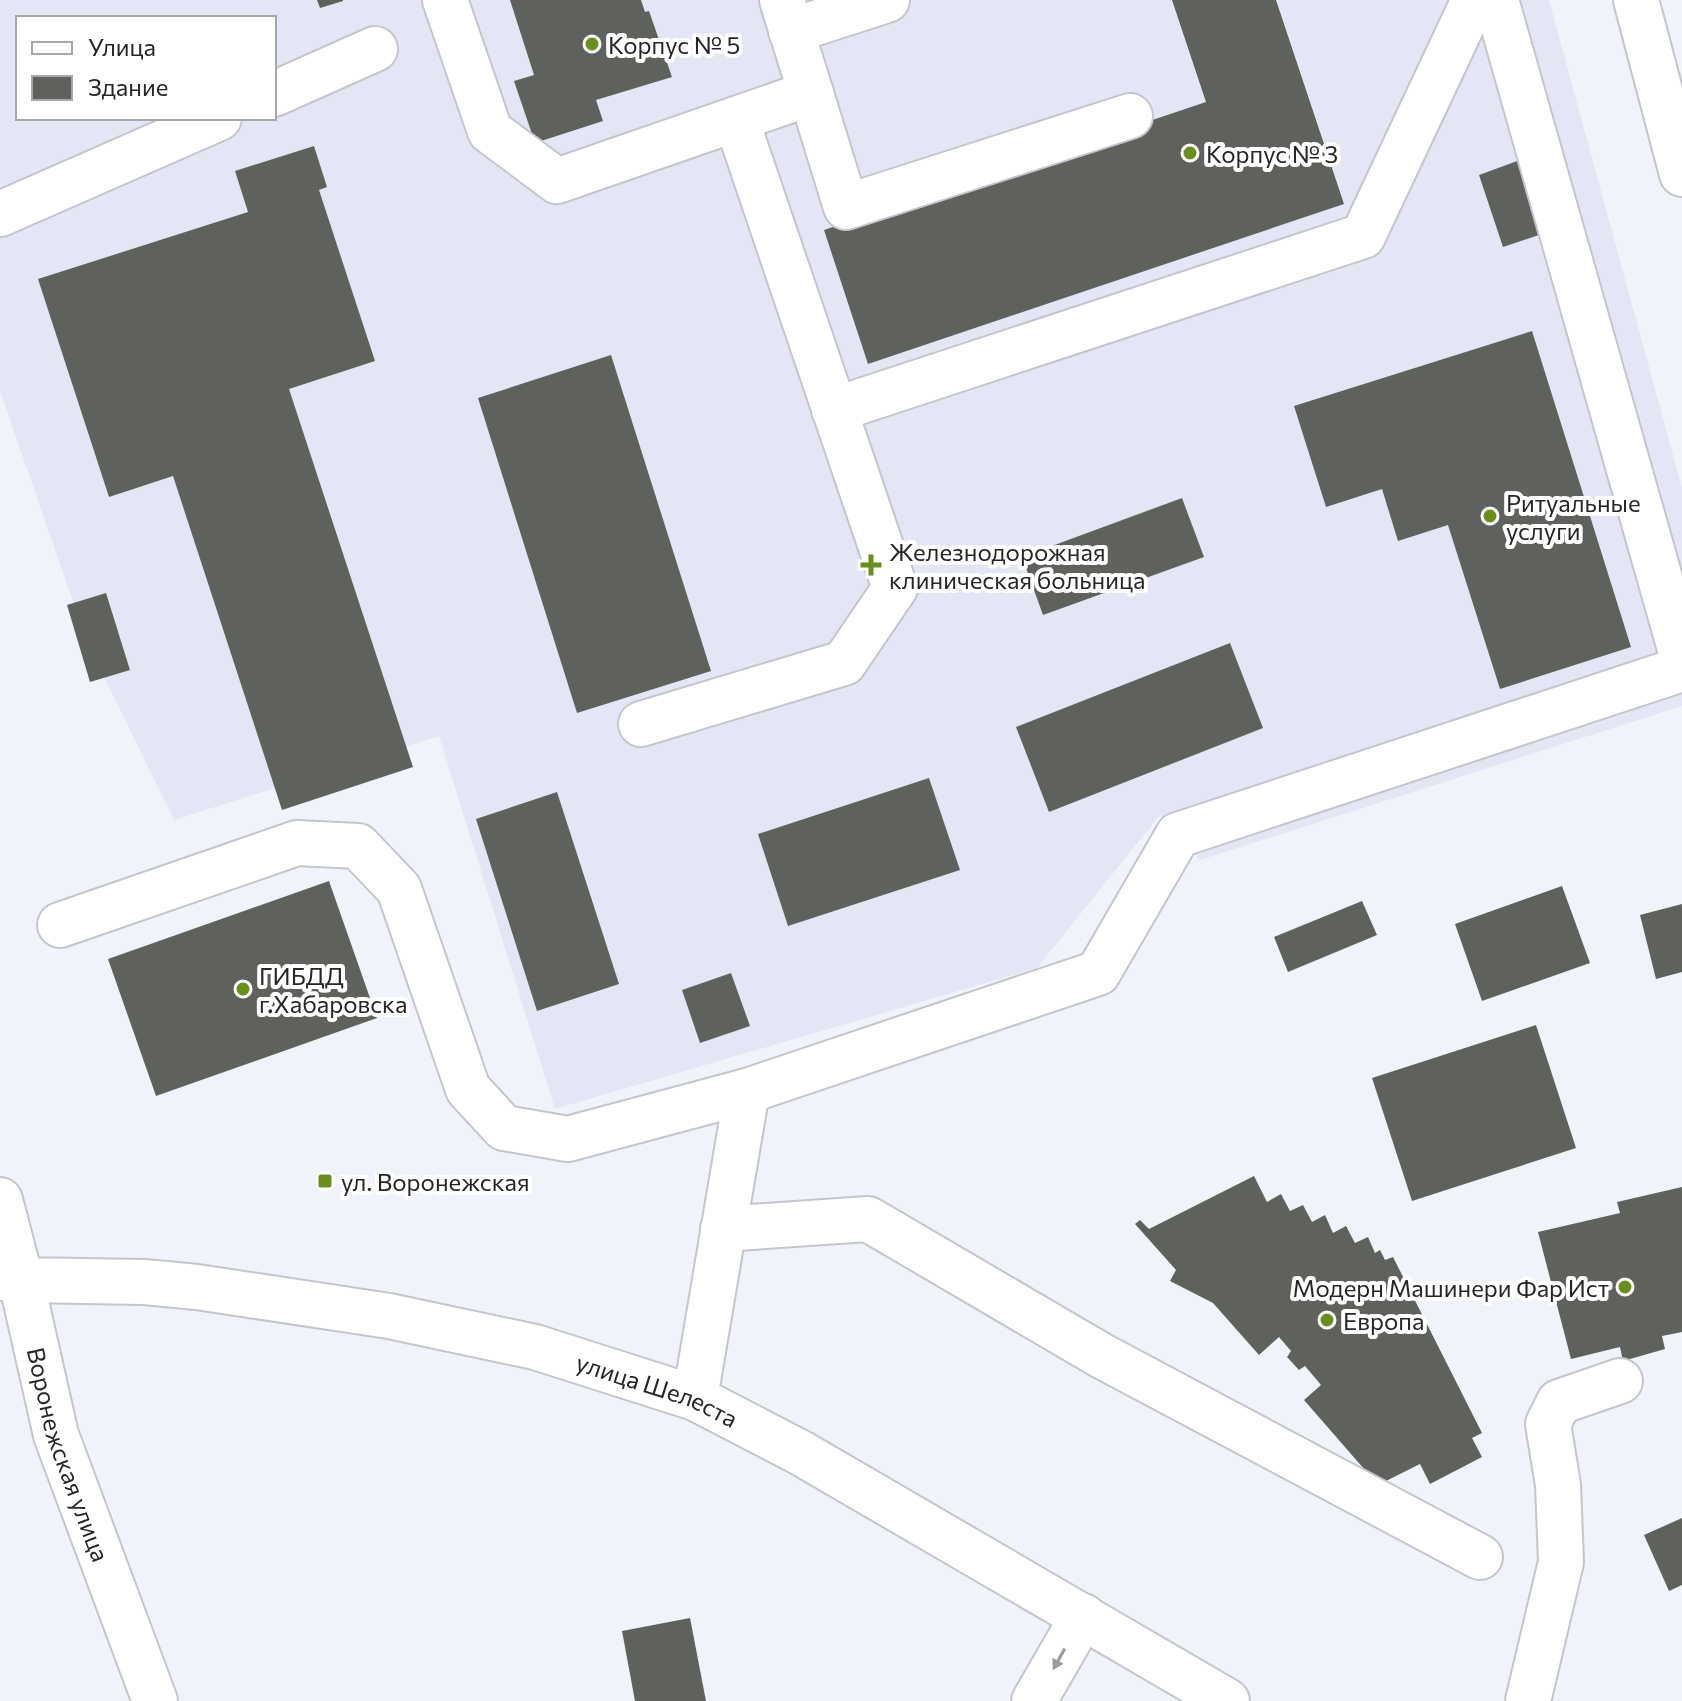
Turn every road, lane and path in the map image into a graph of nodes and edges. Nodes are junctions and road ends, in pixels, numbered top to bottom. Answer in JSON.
{"nodes":[{"id":1,"x":445,"y":0,"type":"edge"},
{"id":2,"x":887,"y":0,"type":"edge"},
{"id":3,"x":1474,"y":0,"type":"edge"},
{"id":4,"x":1496,"y":0,"type":"edge"},
{"id":5,"x":1636,"y":0,"type":"edge"},
{"id":6,"x":787,"y":15,"type":"edge"},
{"id":7,"x":375,"y":49,"type":"dead end"},
{"id":8,"x":276,"y":93,"type":"edge"},
{"id":9,"x":811,"y":93,"type":"junction"},
{"id":10,"x":1130,"y":116,"type":"dead end"},
{"id":11,"x":736,"y":119,"type":"junction"},
{"id":12,"x":214,"y":120,"type":"edge"},
{"id":13,"x":1682,"y":174,"type":"edge"},
{"id":14,"x":0,"y":214,"type":"edge"},
{"id":15,"x":834,"y":410,"type":"junction"},
{"id":16,"x":1682,"y":656,"type":"edge"},
{"id":17,"x":1682,"y":669,"type":"edge"},
{"id":18,"x":641,"y":724,"type":"dead end"},
{"id":19,"x":60,"y":925,"type":"dead end"},
{"id":20,"x":747,"y":1091,"type":"junction"},
{"id":21,"x":0,"y":1200,"type":"edge"},
{"id":22,"x":723,"y":1229,"type":"junction"},
{"id":23,"x":10,"y":1279,"type":"edge"},
{"id":24,"x":1620,"y":1381,"type":"dead end"},
{"id":25,"x":695,"y":1398,"type":"junction"},
{"id":26,"x":1480,"y":1557,"type":"dead end"},
{"id":27,"x":1083,"y":1616,"type":"junction"},
{"id":28,"x":155,"y":1701,"type":"edge"},
{"id":29,"x":1034,"y":1701,"type":"edge"},
{"id":30,"x":1227,"y":1701,"type":"edge"},
{"id":31,"x":1528,"y":1701,"type":"edge"}],
"edges":[{"from":1,"to":11,"type":"main road"},
{"from":2,"to":6,"type":"main road"},
{"from":3,"to":15,"type":"main road"},
{"from":4,"to":16,"type":"main road"},
{"from":5,"to":13,"type":"main road"},
{"from":6,"to":9,"type":"main road"},
{"from":7,"to":8,"type":"main road"},
{"from":9,"to":10,"type":"main road"},
{"from":9,"to":11,"type":"main road"},
{"from":11,"to":15,"type":"main road"},
{"from":12,"to":14,"type":"main road"},
{"from":15,"to":18,"type":"main road"},
{"from":17,"to":20,"type":"main road"},
{"from":19,"to":20,"type":"main road"},
{"from":20,"to":22,"type":"main road"},
{"from":21,"to":23,"type":"main road","name":"Воронежская улица"},
{"from":22,"to":25,"type":"main road"},
{"from":22,"to":26,"type":"main road"},
{"from":23,"to":25,"type":"main road","name":"улица Шелеста"},
{"from":23,"to":28,"type":"main road","name":"Воронежская улица"},
{"from":24,"to":31,"type":"main road"},
{"from":25,"to":27,"type":"main road","name":"улица Шелеста"},
{"from":27,"to":29,"type":"main road","one_way":true},
{"from":27,"to":30,"type":"main road","name":"улица Шелеста"}]}
